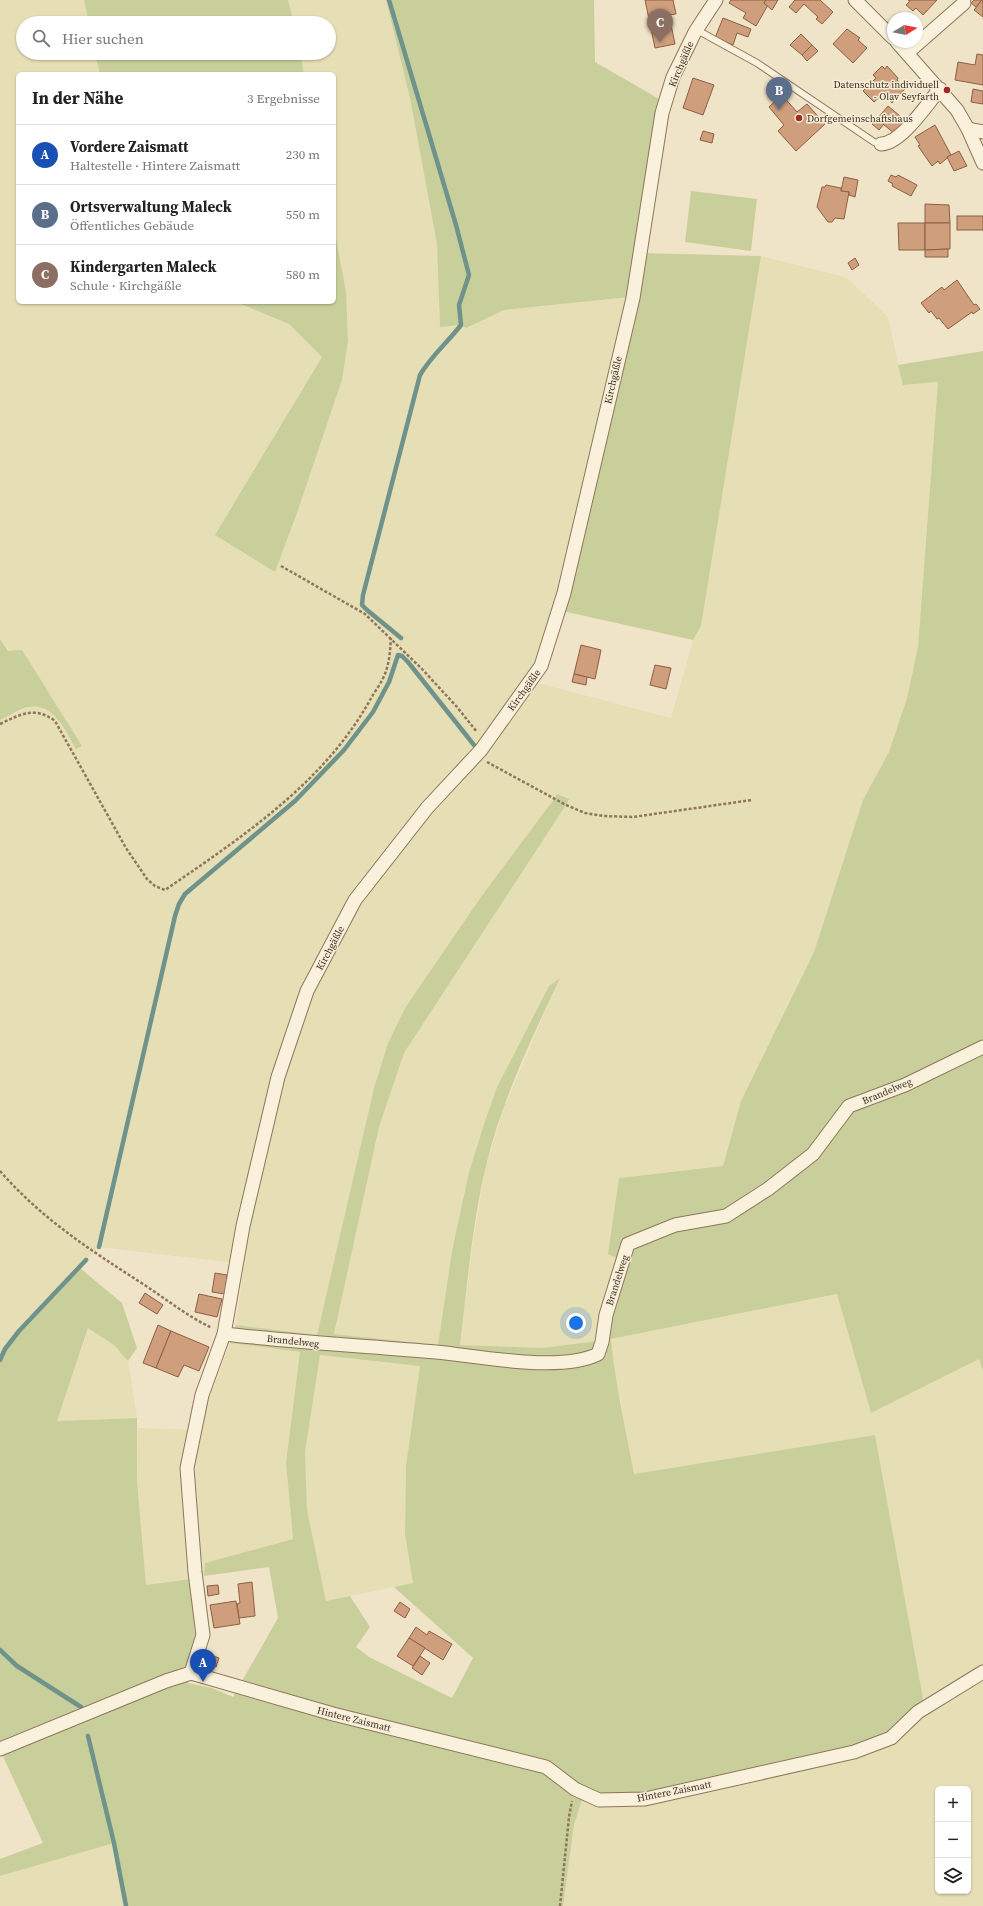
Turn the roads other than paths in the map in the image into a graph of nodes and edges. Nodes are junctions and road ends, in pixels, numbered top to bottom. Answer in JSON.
{"nodes":[{"id":1,"x":716,"y":0,"type":"edge"},
{"id":2,"x":856,"y":0,"type":"edge"},
{"id":3,"x":964,"y":3,"type":"dead end"},
{"id":4,"x":697,"y":30,"type":"junction"},
{"id":5,"x":887,"y":32,"type":"edge"},
{"id":6,"x":903,"y":48,"type":"edge"},
{"id":7,"x":907,"y":52,"type":"junction"},
{"id":8,"x":940,"y":89,"type":"junction"},
{"id":9,"x":968,"y":129,"type":"junction"},
{"id":10,"x":983,"y":132,"type":"edge"},
{"id":11,"x":881,"y":144,"type":"joint"},
{"id":12,"x":983,"y":163,"type":"edge"},
{"id":13,"x":983,"y":1047,"type":"edge"},
{"id":14,"x":224,"y":1334,"type":"junction"},
{"id":15,"x":983,"y":1672,"type":"edge"},
{"id":16,"x":191,"y":1673,"type":"junction"},
{"id":17,"x":0,"y":1749,"type":"edge"}],
"edges":[{"from":1,"to":4,"type":"street","name":"Kirchgäßle"},
{"from":2,"to":5,"type":"street"},
{"from":3,"to":7,"type":"street"},
{"from":4,"to":11,"type":"lane"},
{"from":4,"to":14,"type":"street","name":"Kirchgäßle"},
{"from":6,"to":7,"type":"street"},
{"from":7,"to":8,"type":"street"},
{"from":8,"to":9,"type":"street"},
{"from":8,"to":11,"type":"street"},
{"from":9,"to":10,"type":"street"},
{"from":9,"to":12,"type":"street"},
{"from":13,"to":14,"type":"street","name":"Brandelweg"},
{"from":14,"to":16,"type":"street","name":"Kirchgäßle"},
{"from":15,"to":16,"type":"street","name":"Hintere Zaismatt"},
{"from":16,"to":17,"type":"street"}]}
